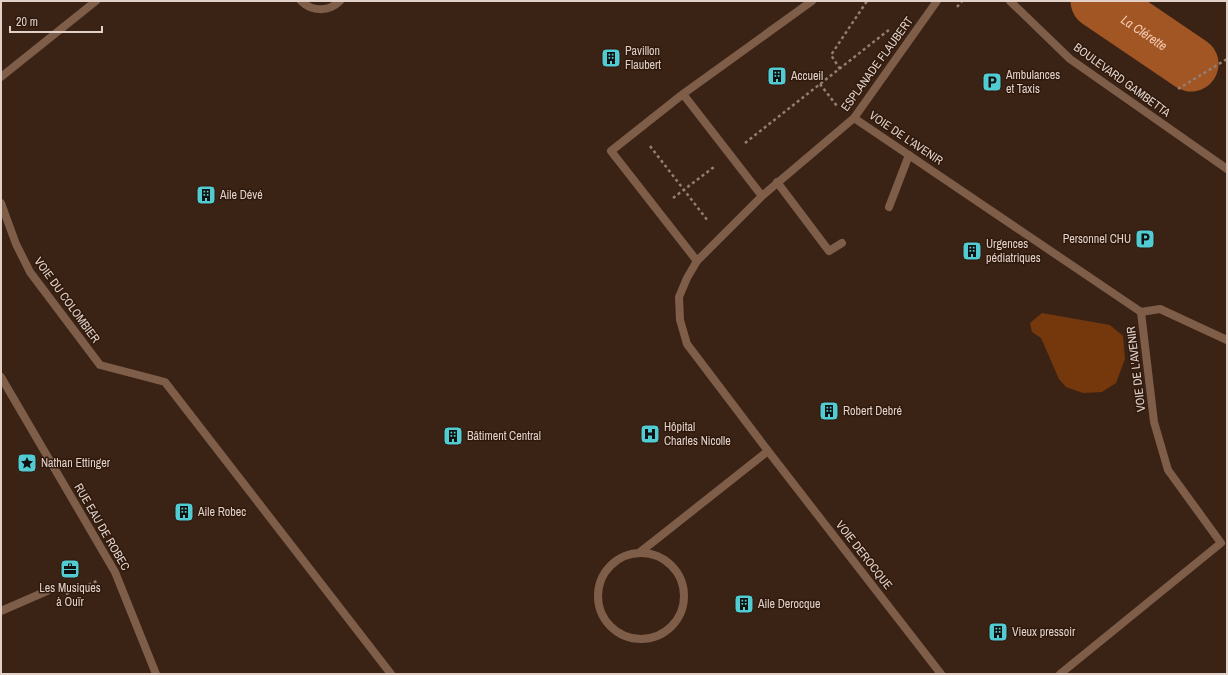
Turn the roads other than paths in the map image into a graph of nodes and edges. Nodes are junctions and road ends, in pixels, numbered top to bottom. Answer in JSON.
{"nodes":[{"id":1,"x":96,"y":1,"type":"edge"},
{"id":2,"x":301,"y":1,"type":"edge"},
{"id":3,"x":340,"y":1,"type":"edge"},
{"id":4,"x":812,"y":1,"type":"edge"},
{"id":5,"x":937,"y":1,"type":"edge"},
{"id":6,"x":1010,"y":1,"type":"edge"},
{"id":7,"x":1,"y":78,"type":"edge"},
{"id":8,"x":683,"y":94,"type":"junction"},
{"id":9,"x":854,"y":118,"type":"junction"},
{"id":10,"x":908,"y":155,"type":"junction"},
{"id":11,"x":1227,"y":169,"type":"edge"},
{"id":12,"x":777,"y":182,"type":"junction"},
{"id":13,"x":762,"y":196,"type":"junction"},
{"id":14,"x":1,"y":203,"type":"edge"},
{"id":15,"x":889,"y":207,"type":"dead end"},
{"id":16,"x":842,"y":242,"type":"dead end"},
{"id":17,"x":697,"y":261,"type":"junction"},
{"id":18,"x":1141,"y":312,"type":"junction"},
{"id":19,"x":1227,"y":340,"type":"edge"},
{"id":20,"x":1,"y":377,"type":"edge"},
{"id":21,"x":768,"y":451,"type":"junction"},
{"id":22,"x":639,"y":553,"type":"junction"},
{"id":23,"x":48,"y":591,"type":"road end"},
{"id":24,"x":1,"y":611,"type":"edge"},
{"id":25,"x":156,"y":674,"type":"edge"},
{"id":26,"x":391,"y":674,"type":"edge"},
{"id":27,"x":941,"y":674,"type":"edge"},
{"id":28,"x":1060,"y":674,"type":"edge"}],
"edges":[{"from":1,"to":7,"type":"street"},
{"from":2,"to":3,"type":"street"},
{"from":4,"to":8,"type":"street"},
{"from":5,"to":9,"type":"street","name":"ESPLANADE FLAUBERT"},
{"from":6,"to":11,"type":"street","name":"BOULEVARD GAMBETTA"},
{"from":8,"to":13,"type":"street"},
{"from":8,"to":17,"type":"street"},
{"from":9,"to":10,"type":"street","name":"VOIE DE L'AVENIR"},
{"from":9,"to":12,"type":"street","name":"ESPLANADE FLAUBERT"},
{"from":10,"to":15,"type":"street"},
{"from":10,"to":18,"type":"street","name":"VOIE DE L'AVENIR"},
{"from":12,"to":13,"type":"street","name":"ESPLANADE FLAUBERT"},
{"from":12,"to":16,"type":"street"},
{"from":13,"to":17,"type":"street","name":"ESPLANADE FLAUBERT"},
{"from":14,"to":26,"type":"street","name":"VOIE DU COLOMBIER"},
{"from":17,"to":21,"type":"street","name":"VOIE DEROCQUE"},
{"from":18,"to":19,"type":"street"},
{"from":18,"to":28,"type":"street","name":"VOIE DE L'AVENIR"},
{"from":20,"to":25,"type":"street","name":"RUE EAU DE ROBEC"},
{"from":21,"to":22,"type":"street"},
{"from":21,"to":27,"type":"street","name":"VOIE DEROCQUE"},
{"from":22,"to":22,"type":"street"},
{"from":23,"to":24,"type":"street"}]}
